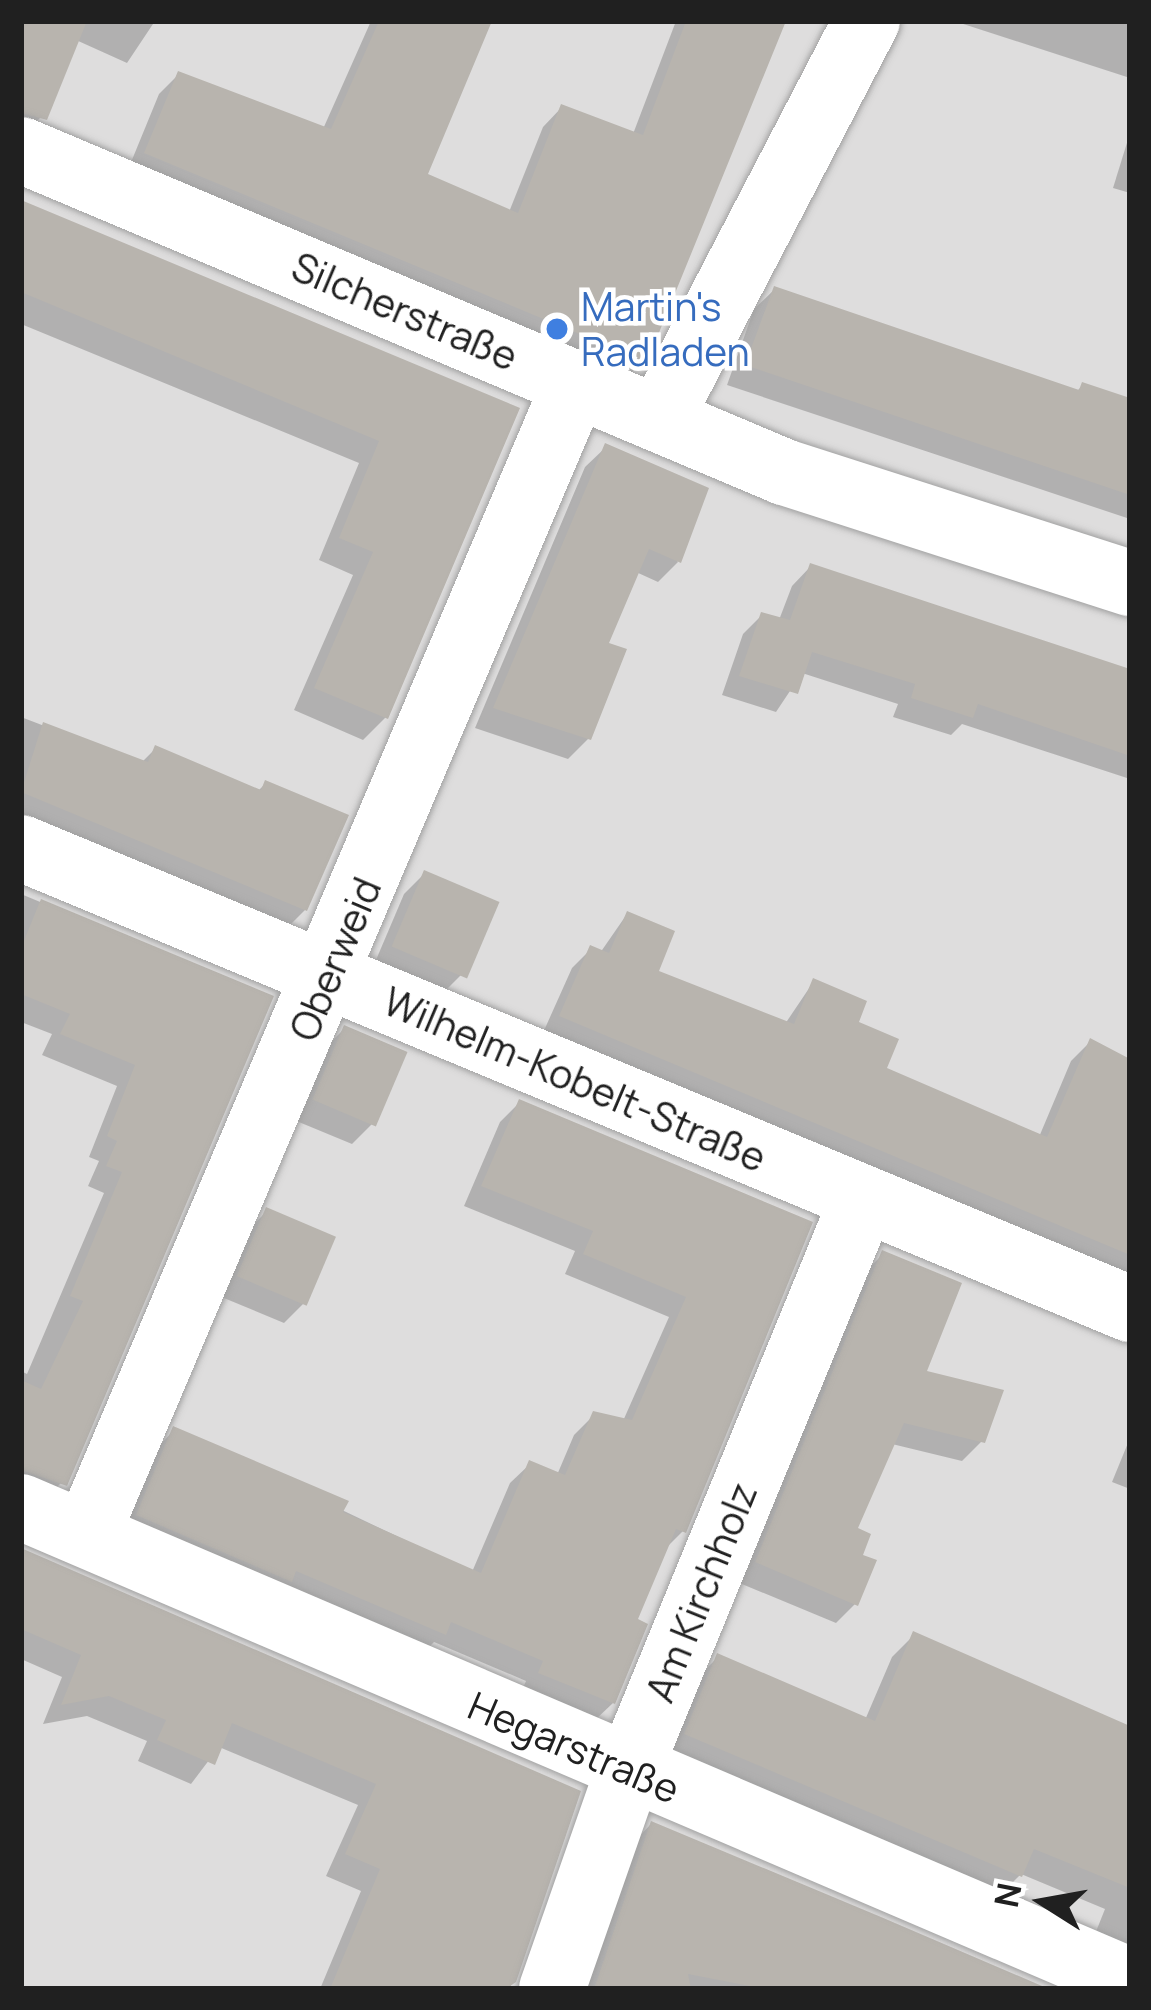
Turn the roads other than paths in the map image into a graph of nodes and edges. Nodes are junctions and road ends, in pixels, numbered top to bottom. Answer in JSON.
{"nodes":[{"id":1,"x":866,"y":21,"type":"edge"},
{"id":2,"x":21,"y":150,"type":"edge"},
{"id":3,"x":575,"y":382,"type":"junction"},
{"id":4,"x":661,"y":418,"type":"junction"},
{"id":5,"x":1130,"y":584,"type":"edge"},
{"id":6,"x":21,"y":848,"type":"edge"},
{"id":7,"x":329,"y":976,"type":"junction"},
{"id":8,"x":863,"y":1199,"type":"junction"},
{"id":9,"x":1130,"y":1309,"type":"edge"},
{"id":10,"x":21,"y":1507,"type":"edge"},
{"id":11,"x":87,"y":1534,"type":"junction"},
{"id":12,"x":628,"y":1772,"type":"junction"},
{"id":13,"x":1130,"y":1981,"type":"edge"},
{"id":14,"x":552,"y":1989,"type":"edge"}],
"edges":[{"from":1,"to":4,"type":"street"},
{"from":2,"to":3,"type":"street","name":"Silcherstraße"},
{"from":3,"to":4,"type":"street","name":"Silcherstraße"},
{"from":3,"to":7,"type":"street","name":"Oberweid"},
{"from":4,"to":5,"type":"street","name":"Silcherstraße"},
{"from":6,"to":7,"type":"street","name":"Wilhelm-Kobelt-Straße"},
{"from":7,"to":8,"type":"street","name":"Wilhelm-Kobelt-Straße"},
{"from":7,"to":11,"type":"street","name":"Oberweid"},
{"from":8,"to":9,"type":"street","name":"Wilhelm-Kobelt-Straße"},
{"from":8,"to":12,"type":"street","name":"Am Kirchholz"},
{"from":10,"to":11,"type":"street","name":"Hegarstraße"},
{"from":11,"to":12,"type":"street","name":"Hegarstraße"},
{"from":12,"to":13,"type":"street","name":"Hegarstraße"},
{"from":12,"to":14,"type":"street","name":"Am Kirchholz"}]}
